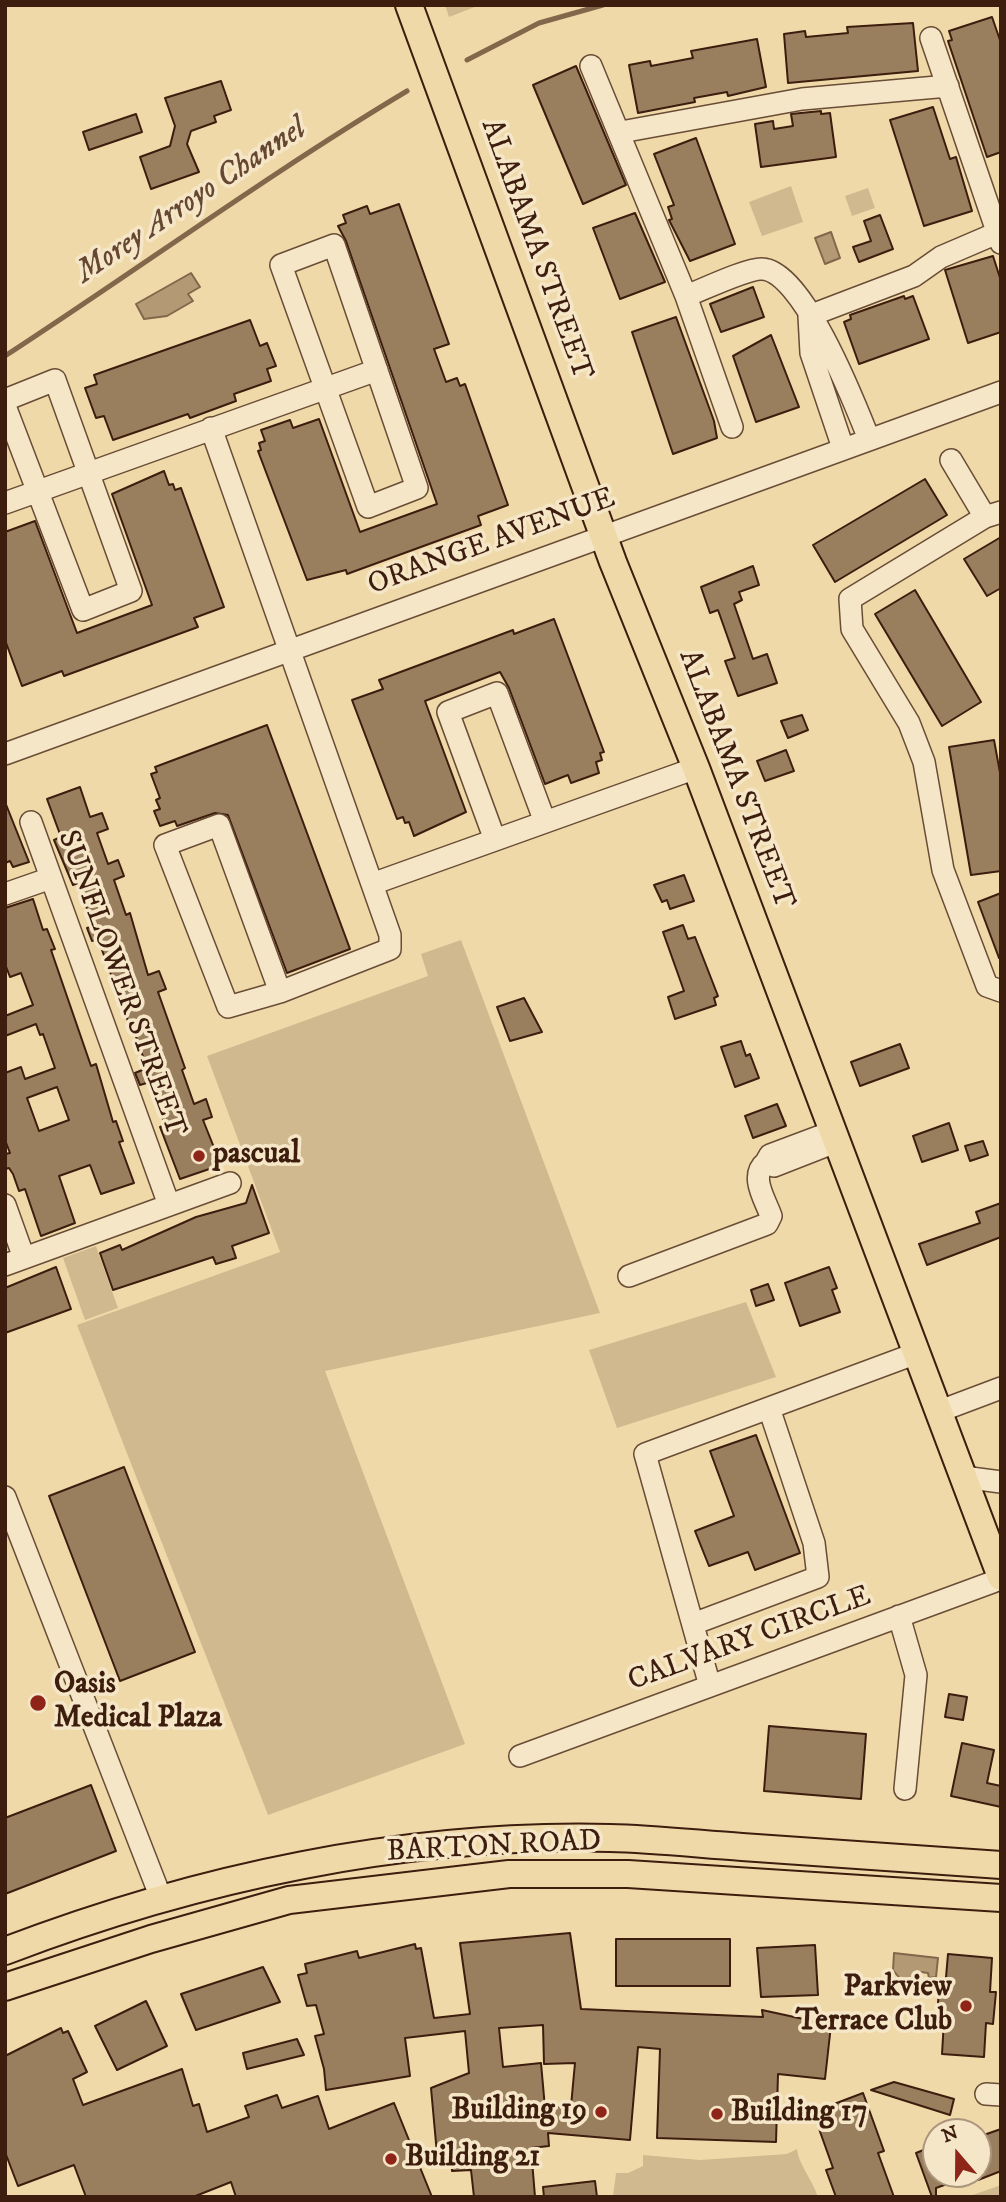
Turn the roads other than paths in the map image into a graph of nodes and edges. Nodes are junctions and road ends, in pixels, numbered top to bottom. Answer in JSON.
{"nodes":[{"id":1,"x":409,"y":5,"type":"edge"},
{"id":2,"x":931,"y":38,"type":"dead end"},
{"id":3,"x":591,"y":66,"type":"dead end"},
{"id":4,"x":948,"y":86,"type":"junction"},
{"id":5,"x":621,"y":132,"type":"junction"},
{"id":6,"x":999,"y":238,"type":"edge"},
{"id":7,"x":686,"y":296,"type":"junction"},
{"id":8,"x":809,"y":316,"type":"junction"},
{"id":9,"x":377,"y":370,"type":"junction"},
{"id":10,"x":844,"y":377,"type":"junction"},
{"id":11,"x":822,"y":385,"type":"junction"},
{"id":12,"x":325,"y":388,"type":"junction"},
{"id":13,"x":1001,"y":391,"type":"edge"},
{"id":14,"x":5,"y":400,"type":"edge"},
{"id":15,"x":5,"y":406,"type":"edge"},
{"id":16,"x":732,"y":427,"type":"dead end"},
{"id":17,"x":211,"y":428,"type":"junction"},
{"id":18,"x":869,"y":439,"type":"junction"},
{"id":19,"x":843,"y":447,"type":"junction"},
{"id":20,"x":951,"y":460,"type":"dead end"},
{"id":21,"x":89,"y":473,"type":"junction"},
{"id":22,"x":38,"y":491,"type":"junction"},
{"id":23,"x":5,"y":503,"type":"edge"},
{"id":24,"x":993,"y":515,"type":"edge"},
{"id":25,"x":604,"y":533,"type":"junction"},
{"id":26,"x":288,"y":651,"type":"junction"},
{"id":27,"x":5,"y":754,"type":"edge"},
{"id":28,"x":696,"y":768,"type":"junction"},
{"id":29,"x":31,"y":822,"type":"dead end"},
{"id":30,"x":545,"y":822,"type":"junction"},
{"id":31,"x":495,"y":840,"type":"junction"},
{"id":32,"x":51,"y":878,"type":"junction"},
{"id":33,"x":372,"y":884,"type":"junction"},
{"id":34,"x":5,"y":894,"type":"edge"},
{"id":35,"x":1001,"y":991,"type":"edge"},
{"id":36,"x":280,"y":992,"type":"junction"},
{"id":37,"x":836,"y":1136,"type":"junction"},
{"id":38,"x":230,"y":1184,"type":"dead end"},
{"id":39,"x":5,"y":1205,"type":"edge"},
{"id":40,"x":169,"y":1205,"type":"junction"},
{"id":41,"x":15,"y":1261,"type":"edge"},
{"id":42,"x":629,"y":1276,"type":"dead end"},
{"id":43,"x":916,"y":1353,"type":"junction"},
{"id":44,"x":1001,"y":1388,"type":"edge"},
{"id":45,"x":769,"y":1408,"type":"junction"},
{"id":46,"x":940,"y":1411,"type":"junction"},
{"id":47,"x":963,"y":1477,"type":"junction"},
{"id":48,"x":1001,"y":1482,"type":"edge"},
{"id":49,"x":5,"y":1497,"type":"edge"},
{"id":50,"x":1001,"y":1578,"type":"edge"},
{"id":51,"x":900,"y":1616,"type":"junction"},
{"id":52,"x":693,"y":1624,"type":"junction"},
{"id":53,"x":710,"y":1686,"type":"junction"},
{"id":54,"x":520,"y":1756,"type":"dead end"},
{"id":55,"x":905,"y":1789,"type":"dead end"},
{"id":56,"x":333,"y":1860,"type":"junction"},
{"id":57,"x":1001,"y":1865,"type":"edge"},
{"id":58,"x":337,"y":1894,"type":"junction"},
{"id":59,"x":161,"y":1898,"type":"junction"},
{"id":60,"x":1001,"y":1898,"type":"edge"},
{"id":61,"x":5,"y":1951,"type":"edge"},
{"id":62,"x":5,"y":1987,"type":"edge"}],
"edges":[{"from":1,"to":25,"type":"main road","name":"ALABAMA STREET"},
{"from":2,"to":4,"type":"street"},
{"from":3,"to":5,"type":"street"},
{"from":4,"to":5,"type":"street"},
{"from":4,"to":6,"type":"street"},
{"from":5,"to":7,"type":"street"},
{"from":6,"to":8,"type":"street"},
{"from":7,"to":8,"type":"street"},
{"from":7,"to":16,"type":"street"},
{"from":8,"to":10,"type":"street"},
{"from":8,"to":11,"type":"street"},
{"from":9,"to":12,"type":"street"},
{"from":9,"to":12,"type":"street"},
{"from":9,"to":12,"type":"street"},
{"from":10,"to":11,"type":"street"},
{"from":10,"to":18,"type":"street"},
{"from":11,"to":19,"type":"street"},
{"from":12,"to":17,"type":"street"},
{"from":13,"to":18,"type":"street","name":"ORANGE AVENUE"},
{"from":14,"to":21,"type":"street"},
{"from":15,"to":22,"type":"street"},
{"from":17,"to":21,"type":"street"},
{"from":17,"to":26,"type":"street"},
{"from":18,"to":19,"type":"street","name":"ORANGE AVENUE"},
{"from":19,"to":25,"type":"street","name":"ORANGE AVENUE"},
{"from":20,"to":24,"type":"street"},
{"from":21,"to":22,"type":"street"},
{"from":21,"to":22,"type":"street"},
{"from":22,"to":23,"type":"street"},
{"from":24,"to":35,"type":"street"},
{"from":25,"to":26,"type":"street","name":"ORANGE AVENUE"},
{"from":25,"to":28,"type":"main road","name":"ALABAMA STREET"},
{"from":26,"to":27,"type":"street","name":"ORANGE AVENUE"},
{"from":26,"to":33,"type":"street"},
{"from":28,"to":30,"type":"street"},
{"from":28,"to":37,"type":"main road","name":"ALABAMA STREET"},
{"from":29,"to":32,"type":"street","name":"SUNFLOWER STREET"},
{"from":30,"to":31,"type":"street"},
{"from":30,"to":31,"type":"street"},
{"from":31,"to":33,"type":"street"},
{"from":32,"to":34,"type":"street"},
{"from":32,"to":40,"type":"street","name":"SUNFLOWER STREET"},
{"from":33,"to":36,"type":"street"},
{"from":36,"to":36,"type":"street"},
{"from":37,"to":42,"type":"street"},
{"from":37,"to":43,"type":"main road","name":"ALABAMA STREET"},
{"from":38,"to":40,"type":"street"},
{"from":39,"to":41,"type":"street"},
{"from":40,"to":41,"type":"street"},
{"from":43,"to":45,"type":"street"},
{"from":43,"to":46,"type":"main road","name":"ALABAMA STREET"},
{"from":44,"to":46,"type":"street"},
{"from":45,"to":52,"type":"street"},
{"from":45,"to":52,"type":"street"},
{"from":46,"to":47,"type":"main road","name":"ALABAMA STREET"},
{"from":47,"to":48,"type":"street"},
{"from":47,"to":50,"type":"main road","name":"ALABAMA STREET"},
{"from":49,"to":59,"type":"street"},
{"from":50,"to":51,"type":"street","name":"CALVARY CIRCLE"},
{"from":51,"to":53,"type":"street","name":"CALVARY CIRCLE"},
{"from":51,"to":55,"type":"street"},
{"from":52,"to":53,"type":"street"},
{"from":53,"to":54,"type":"street","name":"CALVARY CIRCLE"},
{"from":56,"to":57,"type":"main road","name":"BARTON ROAD"},
{"from":56,"to":58,"type":"main road"},
{"from":56,"to":59,"type":"main road","name":"BARTON ROAD"},
{"from":58,"to":60,"type":"main road","name":"BARTON ROAD"},
{"from":58,"to":62,"type":"main road","name":"BARTON ROAD"},
{"from":59,"to":61,"type":"main road","name":"BARTON ROAD"}]}
